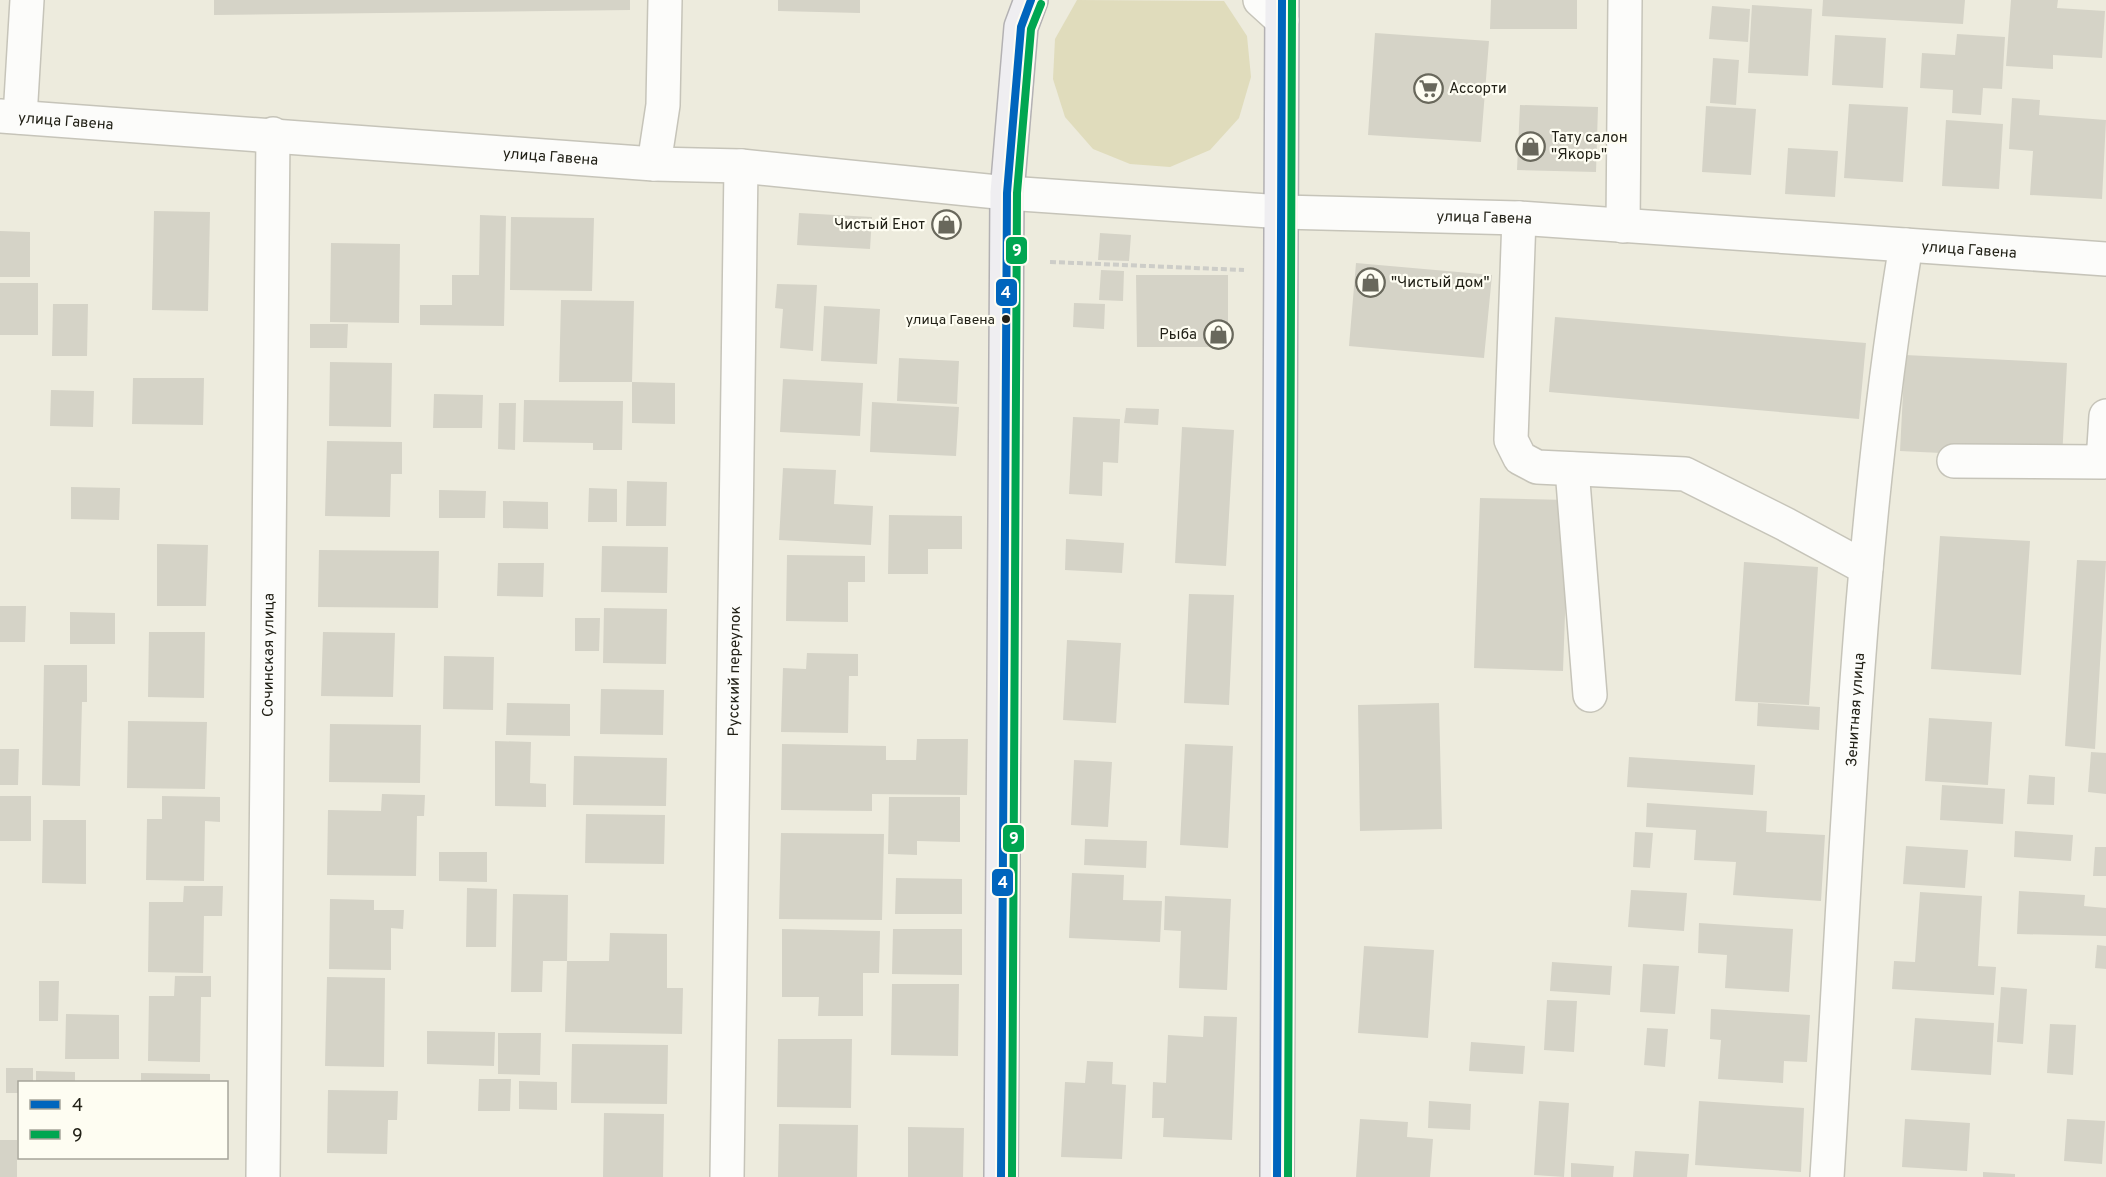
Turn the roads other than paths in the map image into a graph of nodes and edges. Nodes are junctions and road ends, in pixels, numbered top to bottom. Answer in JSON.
{"nodes":[{"id":1,"x":27,"y":0,"type":"edge"},
{"id":2,"x":665,"y":0,"type":"edge"},
{"id":3,"x":1031,"y":0,"type":"edge"},
{"id":4,"x":1624,"y":0,"type":"edge"},
{"id":5,"x":1275,"y":7,"type":"edge"},
{"id":6,"x":10,"y":117,"type":"edge"},
{"id":7,"x":273,"y":134,"type":"junction"},
{"id":8,"x":654,"y":164,"type":"junction"},
{"id":9,"x":741,"y":166,"type":"junction"},
{"id":10,"x":1007,"y":193,"type":"junction"},
{"id":11,"x":1282,"y":212,"type":"junction"},
{"id":12,"x":1519,"y":219,"type":"junction"},
{"id":13,"x":1623,"y":226,"type":"junction"},
{"id":14,"x":1906,"y":245,"type":"junction"},
{"id":15,"x":2106,"y":259,"type":"edge"},
{"id":16,"x":2106,"y":416,"type":"edge"},
{"id":17,"x":1954,"y":461,"type":"dead end"},
{"id":18,"x":1572,"y":469,"type":"junction"},
{"id":19,"x":1866,"y":568,"type":"junction"},
{"id":20,"x":1590,"y":695,"type":"dead end"},
{"id":21,"x":263,"y":1177,"type":"edge"},
{"id":22,"x":726,"y":1177,"type":"edge"},
{"id":23,"x":1000,"y":1177,"type":"edge"},
{"id":24,"x":1277,"y":1177,"type":"edge"},
{"id":25,"x":1827,"y":1177,"type":"edge"}],
"edges":[{"from":1,"to":6,"type":"street"},
{"from":2,"to":8,"type":"street"},
{"from":3,"to":10,"type":"main road"},
{"from":4,"to":13,"type":"street"},
{"from":5,"to":11,"type":"main road"},
{"from":6,"to":7,"type":"street","name":"улица Гавена"},
{"from":7,"to":8,"type":"street","name":"улица Гавена"},
{"from":7,"to":21,"type":"street","name":"Сочинская улица"},
{"from":8,"to":9,"type":"street","name":"улица Гавена"},
{"from":9,"to":10,"type":"street","name":"улица Гавена"},
{"from":9,"to":22,"type":"street","name":"Русский переулок"},
{"from":10,"to":11,"type":"street","name":"улица Гавена"},
{"from":10,"to":23,"type":"main road"},
{"from":11,"to":12,"type":"street","name":"улица Гавена"},
{"from":11,"to":24,"type":"main road"},
{"from":12,"to":13,"type":"street","name":"улица Гавена"},
{"from":12,"to":18,"type":"street"},
{"from":13,"to":14,"type":"street","name":"улица Гавена"},
{"from":14,"to":15,"type":"street","name":"улица Гавена"},
{"from":14,"to":19,"type":"street","name":"Зенитная улица"},
{"from":16,"to":17,"type":"street"},
{"from":18,"to":19,"type":"street"},
{"from":18,"to":20,"type":"street"},
{"from":19,"to":25,"type":"street","name":"Зенитная улица"}]}
